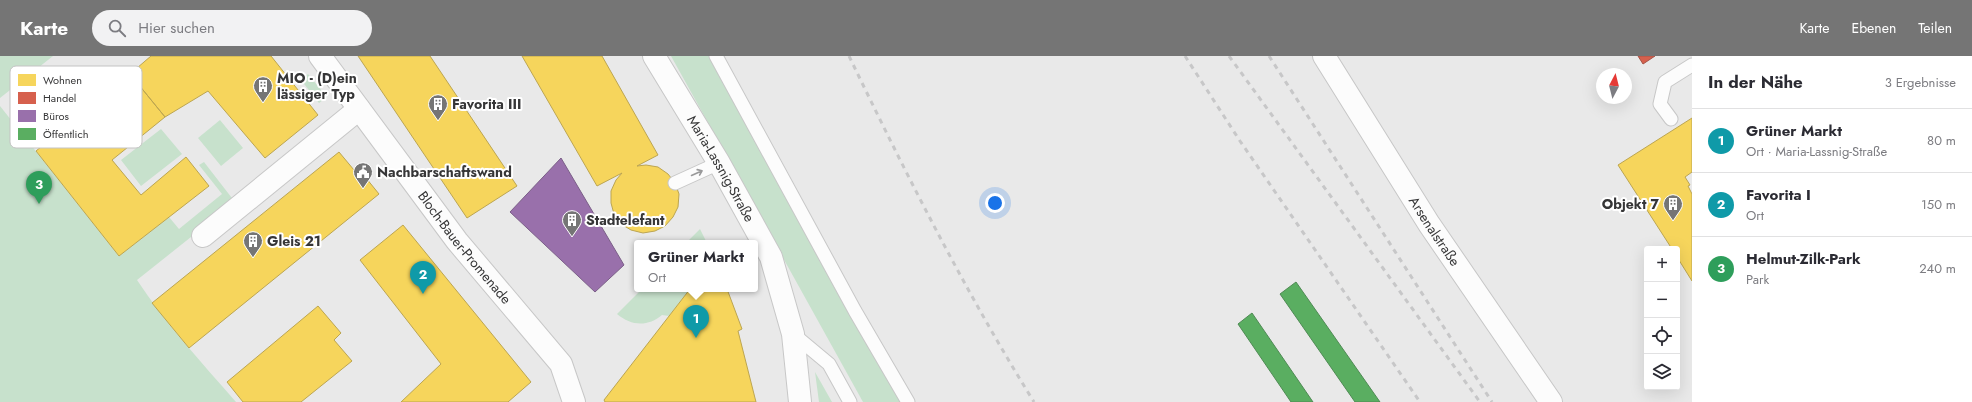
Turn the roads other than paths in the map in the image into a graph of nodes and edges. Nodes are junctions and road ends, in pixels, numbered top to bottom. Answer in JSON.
{"nodes":[{"id":1,"x":320,"y":56,"type":"edge"},
{"id":2,"x":654,"y":56,"type":"edge"},
{"id":3,"x":716,"y":56,"type":"edge"},
{"id":4,"x":1324,"y":56,"type":"edge"},
{"id":5,"x":1692,"y":65,"type":"edge"},
{"id":6,"x":359,"y":109,"type":"junction"},
{"id":7,"x":1671,"y":119,"type":"dead end"},
{"id":8,"x":719,"y":164,"type":"junction"},
{"id":9,"x":675,"y":184,"type":"dead end"},
{"id":10,"x":204,"y":236,"type":"dead end"},
{"id":11,"x":793,"y":334,"type":"junction"},
{"id":12,"x":574,"y":402,"type":"edge"},
{"id":13,"x":800,"y":402,"type":"edge"},
{"id":14,"x":850,"y":402,"type":"edge"},
{"id":15,"x":908,"y":402,"type":"edge"},
{"id":16,"x":1551,"y":402,"type":"edge"}],
"edges":[{"from":1,"to":6,"type":"street","name":"Bloch-Bauer-Promenade"},
{"from":2,"to":8,"type":"street","name":"Maria-Lassnig-Straße"},
{"from":3,"to":15,"type":"lane"},
{"from":4,"to":16,"type":"street","name":"Arsenalstraße"},
{"from":5,"to":7,"type":"lane"},
{"from":6,"to":10,"type":"street"},
{"from":6,"to":12,"type":"street","name":"Bloch-Bauer-Promenade"},
{"from":9,"to":8,"type":"lane","one_way":true},
{"from":8,"to":11,"type":"street","name":"Maria-Lassnig-Straße"},
{"from":11,"to":13,"type":"street","name":"Maria-Lassnig-Straße"},
{"from":11,"to":14,"type":"lane"}]}
